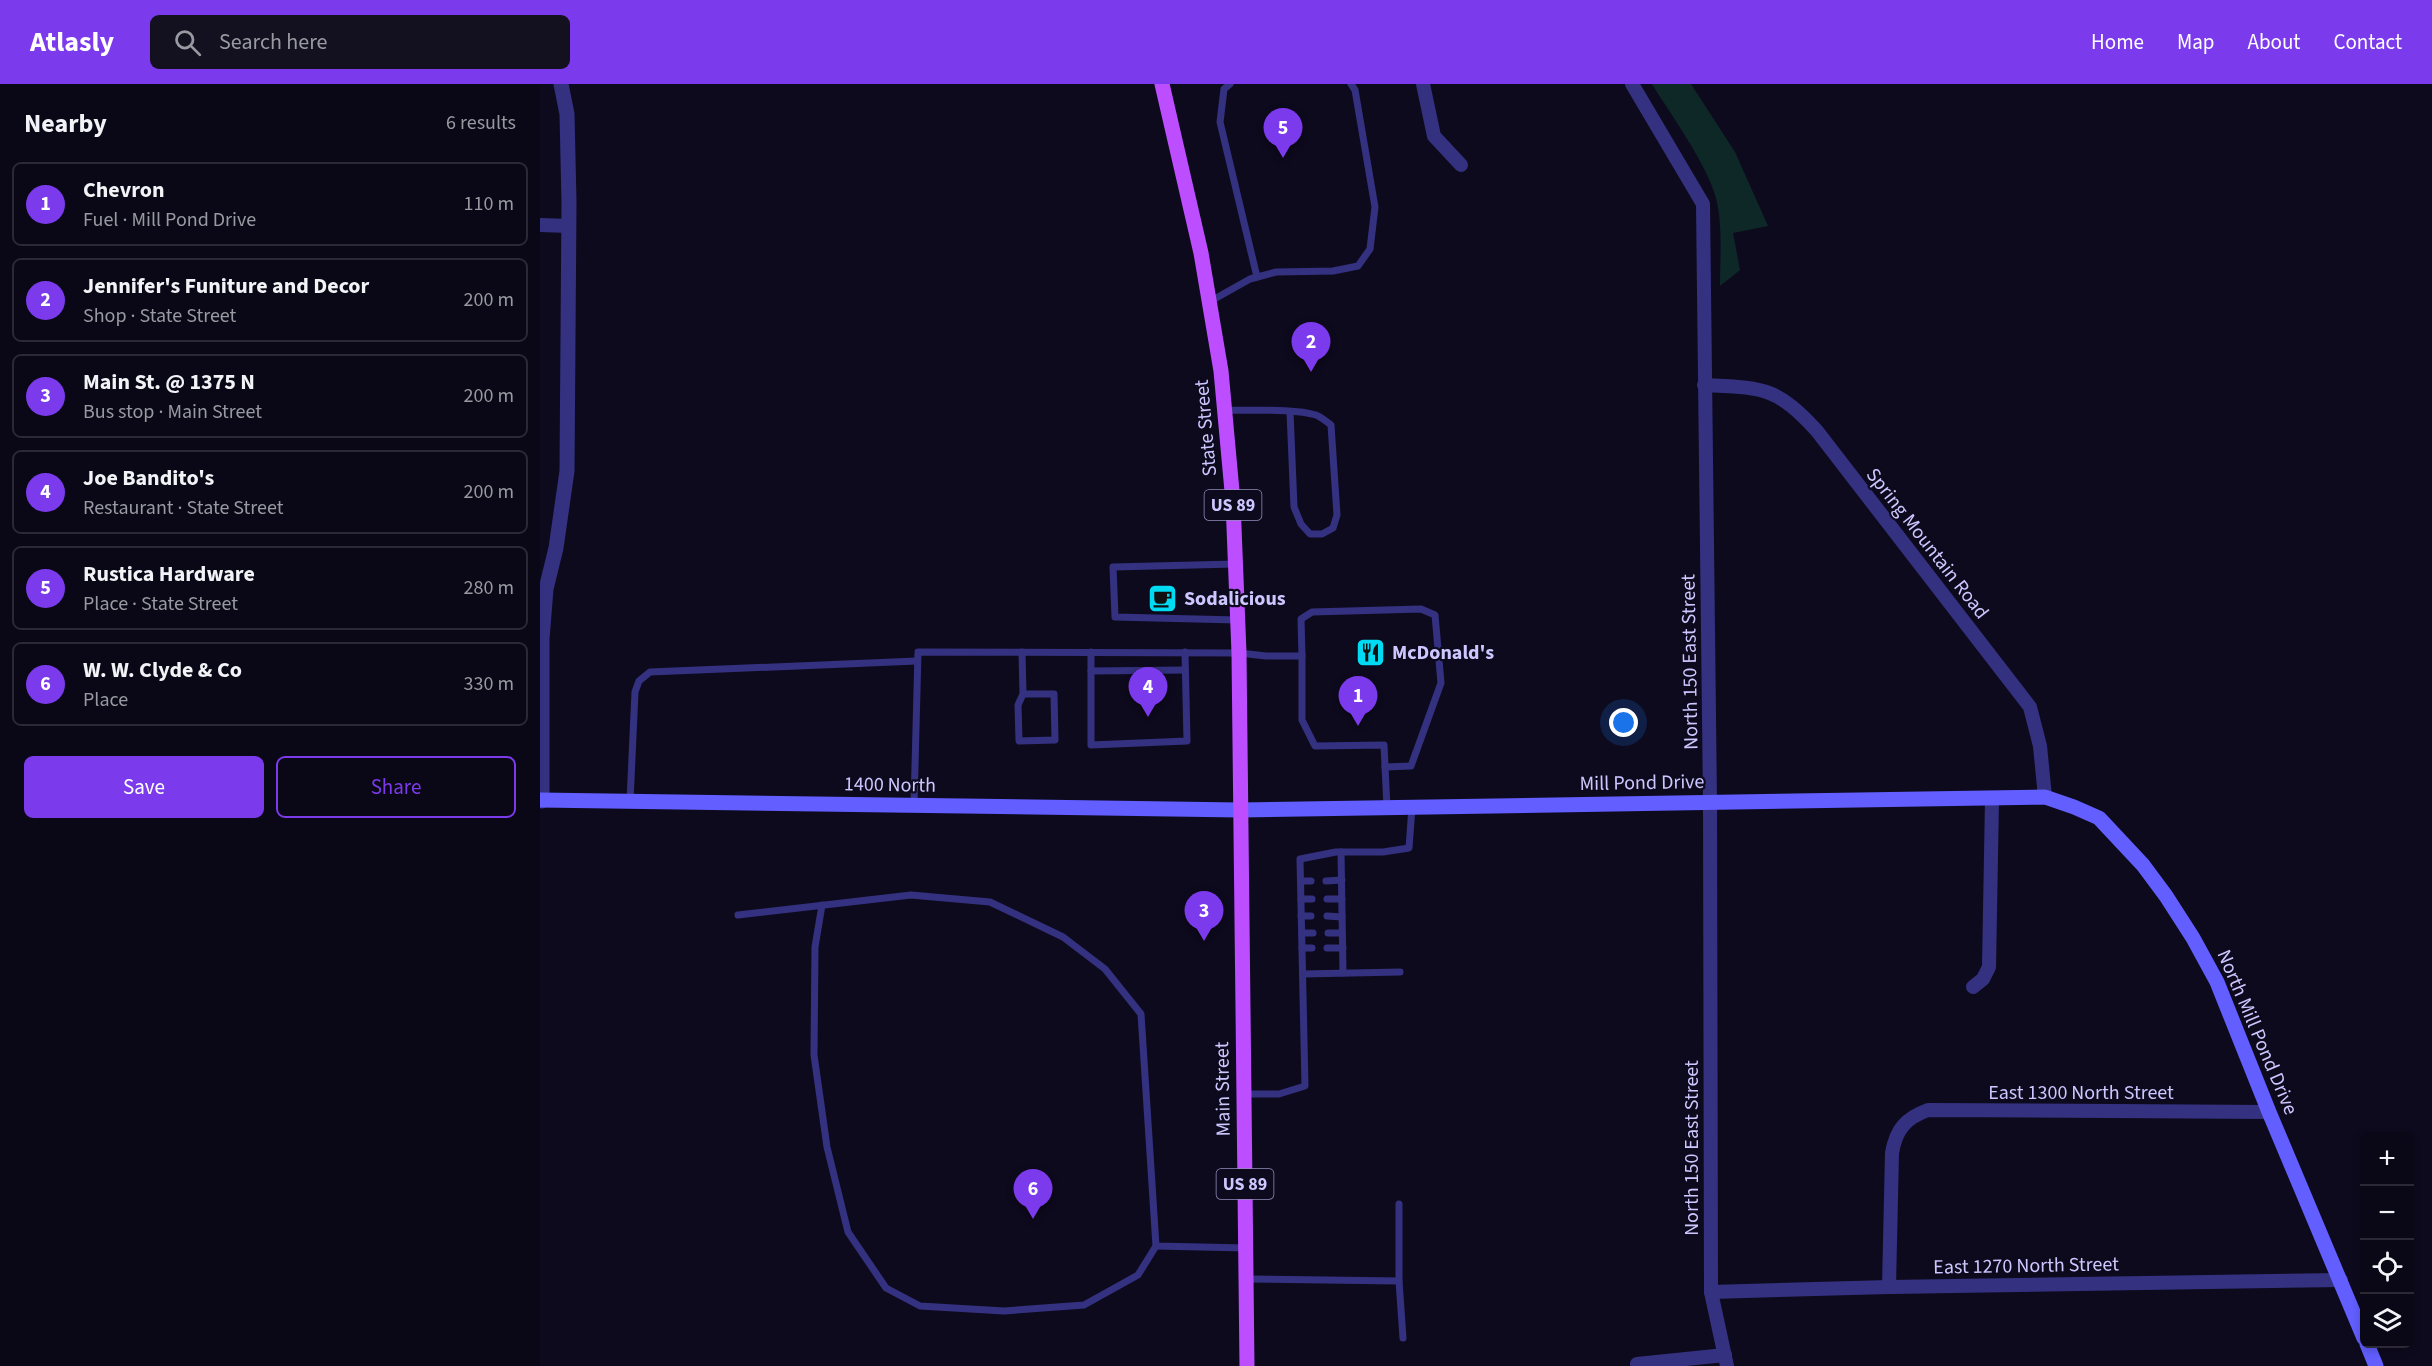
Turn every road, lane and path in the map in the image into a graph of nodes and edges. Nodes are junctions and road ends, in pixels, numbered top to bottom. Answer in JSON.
{"nodes":[{"id":1,"x":561,"y":84,"type":"edge"},
{"id":2,"x":1162,"y":84,"type":"edge"},
{"id":3,"x":1230,"y":84,"type":"edge"},
{"id":4,"x":1351,"y":84,"type":"edge"},
{"id":5,"x":1423,"y":84,"type":"edge"},
{"id":6,"x":1632,"y":84,"type":"edge"},
{"id":7,"x":1461,"y":165,"type":"dead end"},
{"id":8,"x":540,"y":225,"type":"edge"},
{"id":9,"x":569,"y":226,"type":"junction"},
{"id":10,"x":1257,"y":277,"type":"junction"},
{"id":11,"x":1209,"y":302,"type":"junction"},
{"id":12,"x":1704,"y":386,"type":"junction"},
{"id":13,"x":1224,"y":410,"type":"junction"},
{"id":14,"x":1290,"y":412,"type":"junction"},
{"id":15,"x":1235,"y":564,"type":"junction"},
{"id":16,"x":1238,"y":620,"type":"junction"},
{"id":17,"x":1022,"y":652,"type":"junction"},
{"id":18,"x":1091,"y":652,"type":"junction"},
{"id":19,"x":1185,"y":652,"type":"junction"},
{"id":20,"x":1239,"y":653,"type":"junction"},
{"id":21,"x":1302,"y":656,"type":"junction"},
{"id":22,"x":917,"y":661,"type":"junction"},
{"id":23,"x":1185,"y":670,"type":"junction"},
{"id":24,"x":1091,"y":672,"type":"junction"},
{"id":25,"x":1023,"y":694,"type":"junction"},
{"id":26,"x":1385,"y":767,"type":"junction"},
{"id":27,"x":2044,"y":797,"type":"junction"},
{"id":28,"x":1992,"y":799,"type":"junction"},
{"id":29,"x":541,"y":801,"type":"edge"},
{"id":30,"x":630,"y":801,"type":"junction"},
{"id":31,"x":1710,"y":802,"type":"junction"},
{"id":32,"x":914,"y":806,"type":"junction"},
{"id":33,"x":1412,"y":807,"type":"junction"},
{"id":34,"x":1387,"y":808,"type":"junction"},
{"id":35,"x":1240,"y":810,"type":"junction"},
{"id":36,"x":1341,"y":852,"type":"junction"},
{"id":37,"x":1342,"y":880,"type":"junction"},
{"id":38,"x":1301,"y":881,"type":"junction"},
{"id":39,"x":1311,"y":881,"type":"dead end"},
{"id":40,"x":1326,"y":881,"type":"dead end"},
{"id":41,"x":1301,"y":899,"type":"junction"},
{"id":42,"x":1312,"y":899,"type":"dead end"},
{"id":43,"x":1327,"y":899,"type":"dead end"},
{"id":44,"x":1342,"y":899,"type":"junction"},
{"id":45,"x":822,"y":905,"type":"junction"},
{"id":46,"x":738,"y":915,"type":"dead end"},
{"id":47,"x":1301,"y":916,"type":"junction"},
{"id":48,"x":1311,"y":916,"type":"dead end"},
{"id":49,"x":1327,"y":916,"type":"dead end"},
{"id":50,"x":1342,"y":917,"type":"junction"},
{"id":51,"x":1302,"y":933,"type":"junction"},
{"id":52,"x":1313,"y":933,"type":"dead end"},
{"id":53,"x":1328,"y":933,"type":"dead end"},
{"id":54,"x":1342,"y":933,"type":"junction"},
{"id":55,"x":1302,"y":948,"type":"junction"},
{"id":56,"x":1312,"y":948,"type":"dead end"},
{"id":57,"x":1328,"y":948,"type":"dead end"},
{"id":58,"x":1343,"y":948,"type":"junction"},
{"id":59,"x":1400,"y":972,"type":"dead end"},
{"id":60,"x":1343,"y":973,"type":"junction"},
{"id":61,"x":1303,"y":974,"type":"junction"},
{"id":62,"x":1973,"y":987,"type":"dead end"},
{"id":63,"x":1243,"y":1094,"type":"junction"},
{"id":64,"x":2269,"y":1112,"type":"junction"},
{"id":65,"x":1399,"y":1204,"type":"dead end"},
{"id":66,"x":1156,"y":1246,"type":"junction"},
{"id":67,"x":1246,"y":1248,"type":"junction"},
{"id":68,"x":1246,"y":1279,"type":"junction"},
{"id":69,"x":2341,"y":1280,"type":"junction"},
{"id":70,"x":1399,"y":1281,"type":"junction"},
{"id":71,"x":1889,"y":1287,"type":"junction"},
{"id":72,"x":1711,"y":1292,"type":"junction"},
{"id":73,"x":2360,"y":1328,"type":"edge"},
{"id":74,"x":1403,"y":1338,"type":"dead end"},
{"id":75,"x":2369,"y":1348,"type":"edge"},
{"id":76,"x":1726,"y":1361,"type":"edge"},
{"id":77,"x":1636,"y":1364,"type":"dead end"},
{"id":78,"x":1247,"y":1366,"type":"edge"},
{"id":79,"x":2376,"y":1366,"type":"edge"}],
"edges":[{"from":1,"to":9,"type":"street"},
{"from":2,"to":11,"type":"main road","name":"State Street","number":"US 89"},
{"from":3,"to":10,"type":"lane"},
{"from":4,"to":10,"type":"lane"},
{"from":5,"to":7,"type":"street"},
{"from":6,"to":12,"type":"street","name":"North 150 East Street"},
{"from":8,"to":9,"type":"street"},
{"from":9,"to":29,"type":"street"},
{"from":10,"to":11,"type":"lane"},
{"from":11,"to":13,"type":"main road","name":"State Street","number":"US 89"},
{"from":12,"to":27,"type":"street","name":"Spring Mountain Road"},
{"from":12,"to":31,"type":"street","name":"North 150 East Street"},
{"from":13,"to":14,"type":"lane"},
{"from":13,"to":15,"type":"main road","name":"State Street","number":"US 89"},
{"from":14,"to":14,"type":"lane"},
{"from":15,"to":16,"type":"main road","name":"State Street","number":"US 89"},
{"from":15,"to":16,"type":"lane"},
{"from":16,"to":20,"type":"main road","name":"State Street","number":"US 89"},
{"from":17,"to":18,"type":"lane"},
{"from":17,"to":22,"type":"lane"},
{"from":17,"to":25,"type":"lane"},
{"from":18,"to":19,"type":"lane"},
{"from":18,"to":24,"type":"lane"},
{"from":19,"to":20,"type":"lane"},
{"from":19,"to":23,"type":"lane"},
{"from":20,"to":21,"type":"lane"},
{"from":20,"to":35,"type":"main road","name":"State Street","number":"US 89"},
{"from":21,"to":26,"type":"lane"},
{"from":21,"to":26,"type":"lane"},
{"from":22,"to":30,"type":"lane"},
{"from":22,"to":32,"type":"lane"},
{"from":23,"to":24,"type":"lane"},
{"from":23,"to":24,"type":"lane"},
{"from":25,"to":25,"type":"lane"},
{"from":26,"to":34,"type":"lane"},
{"from":27,"to":28,"type":"main road","name":"Mill Pond Drive"},
{"from":27,"to":64,"type":"main road","name":"North Mill Pond Drive"},
{"from":28,"to":31,"type":"main road","name":"Mill Pond Drive"},
{"from":28,"to":62,"type":"street"},
{"from":29,"to":30,"type":"main road","name":"1400 North"},
{"from":30,"to":32,"type":"main road","name":"1400 North"},
{"from":31,"to":33,"type":"main road","name":"Mill Pond Drive"},
{"from":31,"to":72,"type":"street","name":"North 150 East Street"},
{"from":32,"to":35,"type":"main road","name":"1400 North"},
{"from":33,"to":34,"type":"main road","name":"Mill Pond Drive"},
{"from":33,"to":36,"type":"lane"},
{"from":34,"to":35,"type":"main road","name":"Mill Pond Drive"},
{"from":35,"to":63,"type":"main road","name":"Main Street","number":"US 89"},
{"from":36,"to":37,"type":"lane"},
{"from":36,"to":38,"type":"lane"},
{"from":37,"to":40,"type":"lane"},
{"from":37,"to":44,"type":"lane"},
{"from":38,"to":39,"type":"lane"},
{"from":38,"to":41,"type":"lane"},
{"from":41,"to":42,"type":"lane"},
{"from":41,"to":47,"type":"lane"},
{"from":43,"to":44,"type":"lane"},
{"from":44,"to":50,"type":"lane"},
{"from":45,"to":46,"type":"lane"},
{"from":45,"to":66,"type":"lane"},
{"from":45,"to":66,"type":"lane"},
{"from":47,"to":48,"type":"lane"},
{"from":47,"to":51,"type":"lane"},
{"from":49,"to":50,"type":"lane"},
{"from":50,"to":54,"type":"lane"},
{"from":51,"to":52,"type":"lane"},
{"from":51,"to":55,"type":"lane"},
{"from":53,"to":54,"type":"lane"},
{"from":54,"to":58,"type":"lane"},
{"from":55,"to":56,"type":"lane"},
{"from":55,"to":61,"type":"lane"},
{"from":57,"to":58,"type":"lane"},
{"from":58,"to":60,"type":"lane"},
{"from":59,"to":60,"type":"lane"},
{"from":60,"to":61,"type":"lane"},
{"from":61,"to":63,"type":"lane"},
{"from":63,"to":67,"type":"main road","name":"Main Street","number":"US 89"},
{"from":64,"to":69,"type":"main road","name":"North Mill Pond Drive"},
{"from":64,"to":71,"type":"street","name":"East 1300 North Street"},
{"from":65,"to":70,"type":"lane"},
{"from":66,"to":67,"type":"lane"},
{"from":67,"to":68,"type":"main road","name":"Main Street","number":"US 89"},
{"from":68,"to":70,"type":"lane"},
{"from":68,"to":78,"type":"main road","name":"Main Street","number":"US 89"},
{"from":69,"to":71,"type":"street","name":"East 1270 North Street"},
{"from":69,"to":73,"type":"main road","name":"North Mill Pond Drive"},
{"from":70,"to":74,"type":"lane"},
{"from":71,"to":72,"type":"street","name":"East 1270 North Street"},
{"from":72,"to":76,"type":"street","name":"North 150 East Street"},
{"from":75,"to":79,"type":"main road"},
{"from":76,"to":77,"type":"street"}]}
